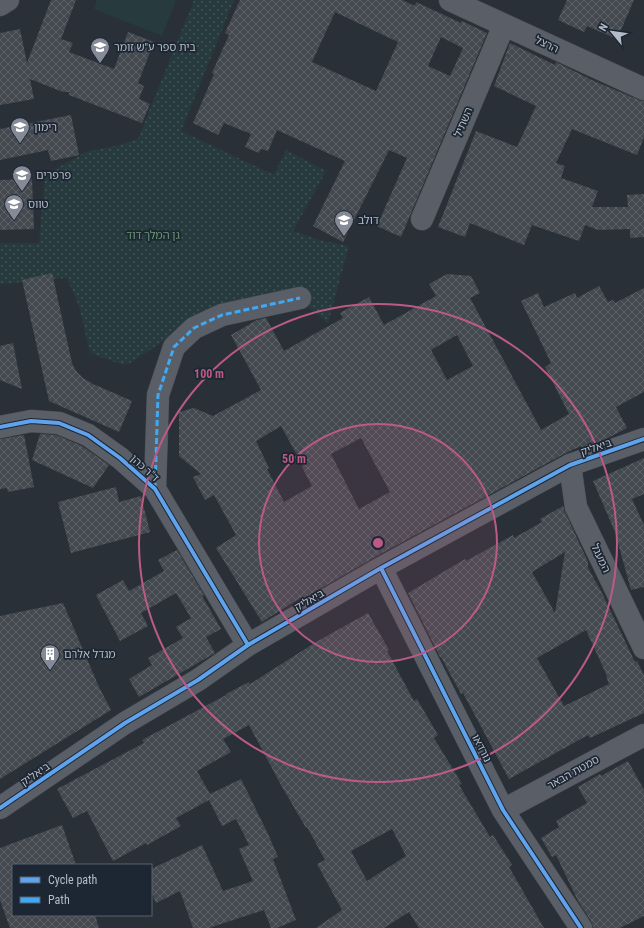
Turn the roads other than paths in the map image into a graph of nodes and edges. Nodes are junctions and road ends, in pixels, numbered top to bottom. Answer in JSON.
{"nodes":[{"id":1,"x":8,"y":0,"type":"edge"},
{"id":2,"x":450,"y":0,"type":"edge"},
{"id":3,"x":0,"y":5,"type":"edge"},
{"id":4,"x":504,"y":25,"type":"junction"},
{"id":5,"x":644,"y":89,"type":"edge"},
{"id":6,"x":422,"y":219,"type":"dead end"},
{"id":7,"x":300,"y":298,"type":"dead end"},
{"id":8,"x":0,"y":427,"type":"edge"},
{"id":9,"x":644,"y":439,"type":"edge"},
{"id":10,"x":570,"y":465,"type":"junction"},
{"id":11,"x":155,"y":489,"type":"junction"},
{"id":12,"x":381,"y":568,"type":"junction"},
{"id":13,"x":248,"y":645,"type":"junction"},
{"id":14,"x":644,"y":648,"type":"edge"},
{"id":15,"x":644,"y":734,"type":"edge"},
{"id":16,"x":0,"y":808,"type":"edge"},
{"id":17,"x":503,"y":810,"type":"junction"},
{"id":18,"x":581,"y":928,"type":"edge"}],
"edges":[{"from":1,"to":3,"type":"street"},
{"from":2,"to":4,"type":"street","name":"הרצל"},
{"from":4,"to":5,"type":"street","name":"הרצל"},
{"from":4,"to":6,"type":"street","name":"השתיל"},
{"from":7,"to":11,"type":"street"},
{"from":8,"to":11,"type":"street","name":"ד\"ר כהן"},
{"from":9,"to":10,"type":"street","name":"ביאליק"},
{"from":10,"to":12,"type":"street","name":"ביאליק"},
{"from":10,"to":14,"type":"street","name":"המעגל"},
{"from":11,"to":13,"type":"street","name":"ד\"ר כהן"},
{"from":12,"to":13,"type":"street","name":"ביאליק"},
{"from":12,"to":17,"type":"street","name":"נורדאו"},
{"from":13,"to":16,"type":"street","name":"ביאליק"},
{"from":15,"to":17,"type":"street","name":"סמטת הבאר"},
{"from":17,"to":18,"type":"street","name":"נורדאו"}]}
